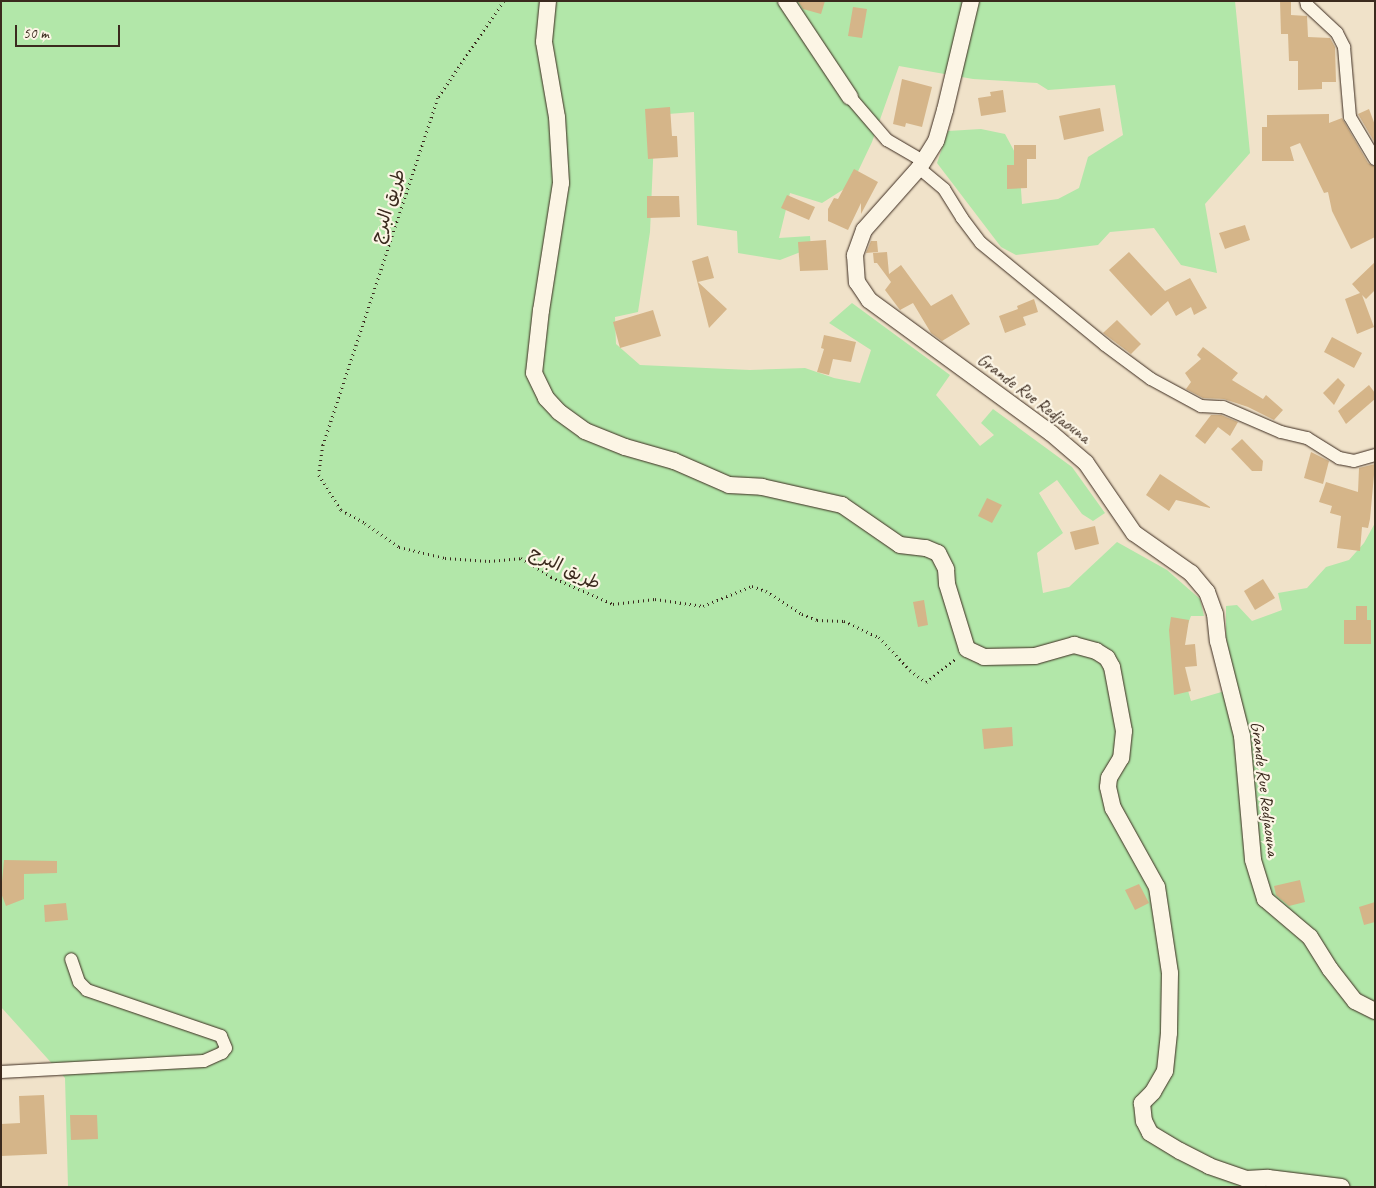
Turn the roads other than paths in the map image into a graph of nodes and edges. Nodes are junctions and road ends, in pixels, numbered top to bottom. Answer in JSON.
{"nodes":[{"id":1,"x":548,"y":1,"type":"edge"},
{"id":2,"x":786,"y":1,"type":"edge"},
{"id":3,"x":971,"y":1,"type":"edge"},
{"id":4,"x":1306,"y":1,"type":"edge"},
{"id":5,"x":850,"y":97,"type":"joint"},
{"id":6,"x":1375,"y":159,"type":"edge"},
{"id":7,"x":921,"y":164,"type":"junction"},
{"id":8,"x":1375,"y":455,"type":"edge"},
{"id":9,"x":71,"y":959,"type":"dead end"},
{"id":10,"x":1375,"y":1011,"type":"edge"},
{"id":11,"x":1,"y":1072,"type":"edge"},
{"id":12,"x":1341,"y":1187,"type":"edge"}],
"edges":[{"from":1,"to":12,"type":"street"},
{"from":2,"to":5,"type":"street"},
{"from":3,"to":7,"type":"street","name":"Grande Rue Redjaouna"},
{"from":4,"to":6,"type":"street"},
{"from":5,"to":7,"type":"street"},
{"from":7,"to":8,"type":"street"},
{"from":7,"to":10,"type":"street","name":"Grande Rue Redjaouna"},
{"from":9,"to":11,"type":"street"}]}
